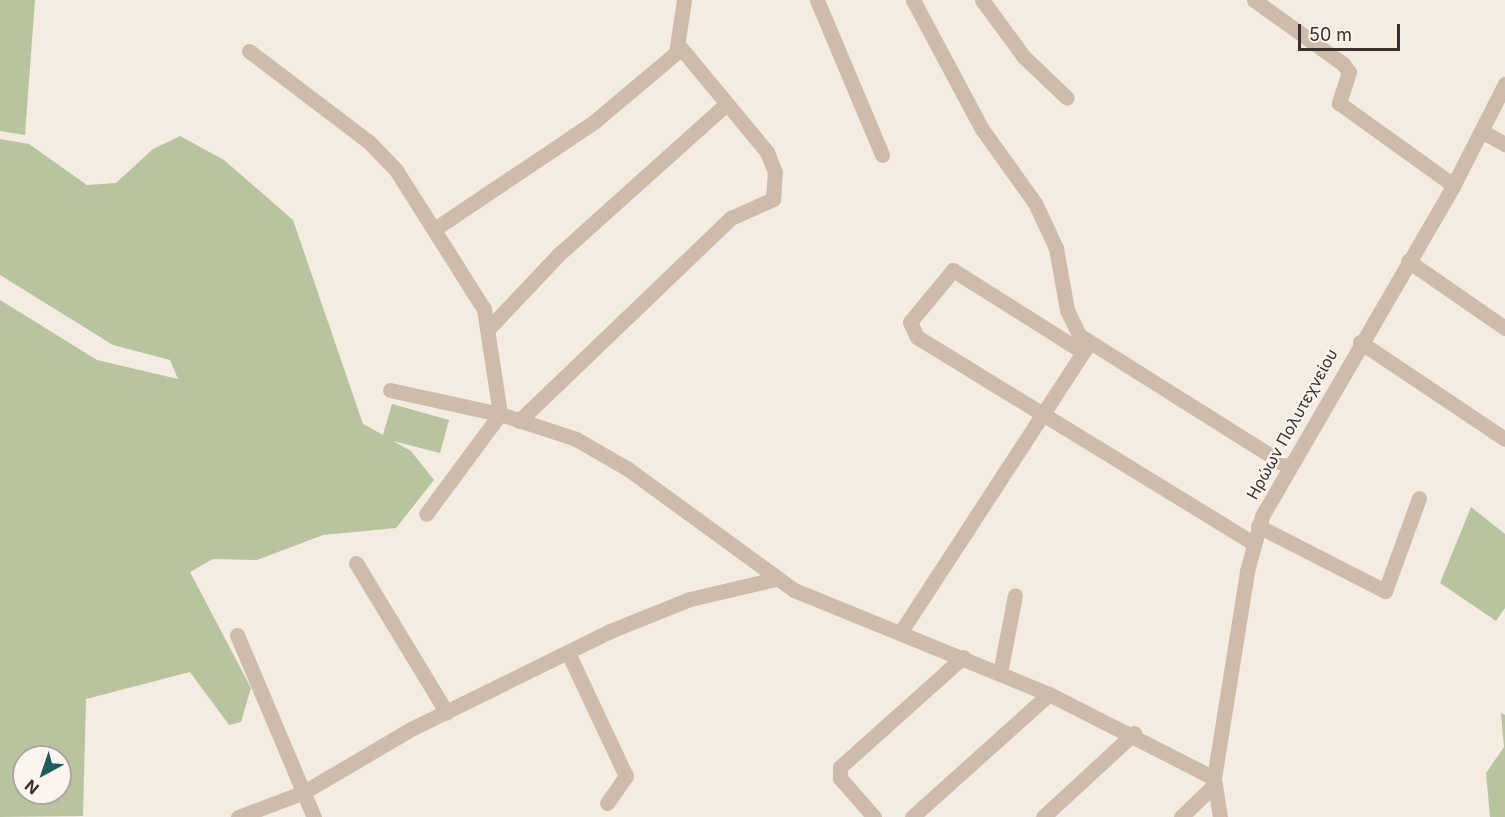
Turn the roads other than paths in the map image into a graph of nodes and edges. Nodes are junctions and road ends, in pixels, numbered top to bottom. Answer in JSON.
{"nodes":[{"id":1,"x":684,"y":0,"type":"edge"},
{"id":2,"x":817,"y":0,"type":"edge"},
{"id":3,"x":913,"y":0,"type":"edge"},
{"id":4,"x":982,"y":0,"type":"edge"},
{"id":5,"x":1254,"y":0,"type":"edge"},
{"id":6,"x":680,"y":47,"type":"junction"},
{"id":7,"x":249,"y":51,"type":"dead end"},
{"id":8,"x":1505,"y":84,"type":"edge"},
{"id":9,"x":1067,"y":98,"type":"dead end"},
{"id":10,"x":725,"y":105,"type":"junction"},
{"id":11,"x":1483,"y":132,"type":"junction"},
{"id":12,"x":1505,"y":144,"type":"edge"},
{"id":13,"x":882,"y":155,"type":"dead end"},
{"id":14,"x":1453,"y":185,"type":"junction"},
{"id":15,"x":436,"y":228,"type":"junction"},
{"id":16,"x":1408,"y":261,"type":"junction"},
{"id":17,"x":490,"y":327,"type":"junction"},
{"id":18,"x":1505,"y":328,"type":"edge"},
{"id":19,"x":1360,"y":342,"type":"junction"},
{"id":20,"x":1086,"y":348,"type":"junction"},
{"id":21,"x":390,"y":390,"type":"dead end"},
{"id":22,"x":1041,"y":413,"type":"junction"},
{"id":23,"x":500,"y":414,"type":"junction"},
{"id":24,"x":519,"y":420,"type":"junction"},
{"id":25,"x":1505,"y":439,"type":"edge"},
{"id":26,"x":1287,"y":466,"type":"junction"},
{"id":27,"x":1419,"y":498,"type":"dead end"},
{"id":28,"x":426,"y":514,"type":"dead end"},
{"id":29,"x":1258,"y":526,"type":"junction"},
{"id":30,"x":1252,"y":542,"type":"junction"},
{"id":31,"x":356,"y":563,"type":"dead end"},
{"id":32,"x":775,"y":579,"type":"junction"},
{"id":33,"x":1015,"y":595,"type":"dead end"},
{"id":34,"x":902,"y":630,"type":"junction"},
{"id":35,"x":237,"y":635,"type":"dead end"},
{"id":36,"x":569,"y":655,"type":"junction"},
{"id":37,"x":963,"y":657,"type":"junction"},
{"id":38,"x":1000,"y":673,"type":"junction"},
{"id":39,"x":1049,"y":694,"type":"junction"},
{"id":40,"x":447,"y":713,"type":"junction"},
{"id":41,"x":1134,"y":733,"type":"junction"},
{"id":42,"x":1214,"y":782,"type":"junction"},
{"id":43,"x":302,"y":793,"type":"junction"},
{"id":44,"x":607,"y":803,"type":"dead end"},
{"id":45,"x":238,"y":817,"type":"edge"},
{"id":46,"x":314,"y":817,"type":"edge"},
{"id":47,"x":874,"y":817,"type":"edge"},
{"id":48,"x":912,"y":817,"type":"edge"},
{"id":49,"x":1043,"y":817,"type":"edge"},
{"id":50,"x":1180,"y":817,"type":"edge"},
{"id":51,"x":1220,"y":817,"type":"edge"}],
"edges":[{"from":1,"to":6,"type":"street"},
{"from":2,"to":13,"type":"street"},
{"from":3,"to":20,"type":"street"},
{"from":4,"to":9,"type":"street"},
{"from":5,"to":14,"type":"street"},
{"from":6,"to":10,"type":"street"},
{"from":6,"to":15,"type":"street"},
{"from":7,"to":15,"type":"street"},
{"from":8,"to":11,"type":"street","name":"Ηρώων Πολυτεχνείου"},
{"from":10,"to":17,"type":"street"},
{"from":10,"to":24,"type":"street"},
{"from":11,"to":12,"type":"street"},
{"from":11,"to":14,"type":"street","name":"Ηρώων Πολυτεχνείου"},
{"from":14,"to":16,"type":"street","name":"Ηρώων Πολυτεχνείου"},
{"from":15,"to":17,"type":"street"},
{"from":16,"to":18,"type":"street"},
{"from":16,"to":19,"type":"street","name":"Ηρώων Πολυτεχνείου"},
{"from":17,"to":23,"type":"street"},
{"from":19,"to":25,"type":"street"},
{"from":19,"to":26,"type":"street","name":"Ηρώων Πολυτεχνείου"},
{"from":20,"to":22,"type":"street"},
{"from":20,"to":22,"type":"street"},
{"from":20,"to":26,"type":"street"},
{"from":21,"to":23,"type":"street"},
{"from":22,"to":30,"type":"street"},
{"from":22,"to":34,"type":"street"},
{"from":23,"to":24,"type":"street"},
{"from":23,"to":28,"type":"street"},
{"from":24,"to":32,"type":"street"},
{"from":26,"to":29,"type":"street","name":"Ηρώων Πολυτεχνείου"},
{"from":27,"to":29,"type":"street"},
{"from":29,"to":30,"type":"street","name":"Ηρώων Πολυτεχνείου"},
{"from":30,"to":42,"type":"street","name":"Ηρώων Πολυτεχνείου"},
{"from":31,"to":40,"type":"street"},
{"from":32,"to":34,"type":"street"},
{"from":32,"to":36,"type":"street"},
{"from":33,"to":38,"type":"street"},
{"from":34,"to":37,"type":"street"},
{"from":35,"to":43,"type":"street"},
{"from":36,"to":40,"type":"street"},
{"from":36,"to":44,"type":"street"},
{"from":37,"to":38,"type":"street"},
{"from":37,"to":47,"type":"street"},
{"from":38,"to":39,"type":"street"},
{"from":39,"to":41,"type":"street"},
{"from":39,"to":48,"type":"street"},
{"from":40,"to":43,"type":"street"},
{"from":41,"to":42,"type":"street"},
{"from":41,"to":49,"type":"street"},
{"from":42,"to":50,"type":"street"},
{"from":42,"to":51,"type":"street","name":"Ηρώων Πολυτεχνείου"},
{"from":43,"to":45,"type":"street"},
{"from":43,"to":46,"type":"street"}]}
